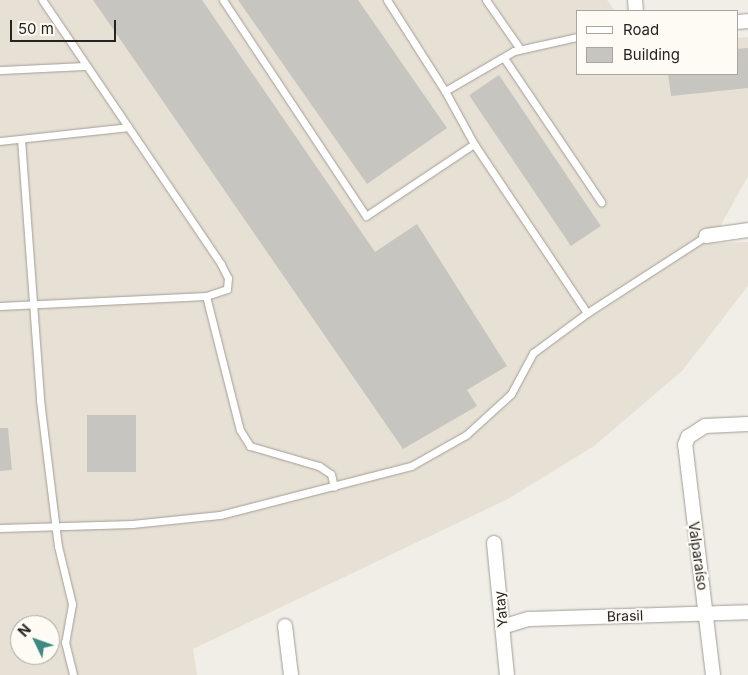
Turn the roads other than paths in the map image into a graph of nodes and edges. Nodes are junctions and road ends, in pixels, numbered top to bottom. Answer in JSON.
{"nodes":[{"id":1,"x":42,"y":0,"type":"edge"},
{"id":2,"x":223,"y":0,"type":"edge"},
{"id":3,"x":387,"y":0,"type":"edge"},
{"id":4,"x":486,"y":0,"type":"edge"},
{"id":5,"x":576,"y":37,"type":"edge"},
{"id":6,"x":520,"y":49,"type":"junction"},
{"id":7,"x":504,"y":58,"type":"junction"},
{"id":8,"x":86,"y":66,"type":"junction"},
{"id":9,"x":0,"y":70,"type":"edge"},
{"id":10,"x":445,"y":91,"type":"junction"},
{"id":11,"x":128,"y":127,"type":"junction"},
{"id":12,"x":21,"y":139,"type":"junction"},
{"id":13,"x":0,"y":141,"type":"edge"},
{"id":14,"x":474,"y":144,"type":"junction"},
{"id":15,"x":601,"y":202,"type":"dead end"},
{"id":16,"x":748,"y":230,"type":"edge"},
{"id":17,"x":706,"y":236,"type":"joint"},
{"id":18,"x":206,"y":296,"type":"junction"},
{"id":19,"x":33,"y":305,"type":"junction"},
{"id":20,"x":0,"y":306,"type":"edge"},
{"id":21,"x":587,"y":313,"type":"junction"},
{"id":22,"x":748,"y":424,"type":"edge"},
{"id":23,"x":334,"y":487,"type":"junction"},
{"id":24,"x":56,"y":526,"type":"junction"},
{"id":25,"x":0,"y":528,"type":"edge"},
{"id":26,"x":494,"y":543,"type":"dead end"},
{"id":27,"x":748,"y":612,"type":"edge"},
{"id":28,"x":706,"y":613,"type":"junction"},
{"id":29,"x":285,"y":626,"type":"dead end"},
{"id":30,"x":502,"y":627,"type":"junction"},
{"id":31,"x":73,"y":675,"type":"edge"},
{"id":32,"x":291,"y":675,"type":"edge"},
{"id":33,"x":507,"y":675,"type":"edge"},
{"id":34,"x":713,"y":675,"type":"edge"}],
"edges":[{"from":1,"to":8,"type":"lane"},
{"from":2,"to":14,"type":"lane"},
{"from":3,"to":10,"type":"lane"},
{"from":4,"to":6,"type":"lane"},
{"from":5,"to":6,"type":"lane"},
{"from":6,"to":7,"type":"lane"},
{"from":7,"to":10,"type":"lane"},
{"from":7,"to":15,"type":"lane"},
{"from":8,"to":9,"type":"lane"},
{"from":8,"to":11,"type":"lane"},
{"from":10,"to":14,"type":"lane"},
{"from":11,"to":12,"type":"lane"},
{"from":11,"to":18,"type":"lane"},
{"from":12,"to":13,"type":"lane"},
{"from":12,"to":19,"type":"lane"},
{"from":14,"to":21,"type":"lane"},
{"from":16,"to":17,"type":"street"},
{"from":17,"to":21,"type":"lane"},
{"from":18,"to":19,"type":"lane"},
{"from":18,"to":23,"type":"lane"},
{"from":19,"to":20,"type":"lane"},
{"from":19,"to":24,"type":"lane"},
{"from":21,"to":23,"type":"lane"},
{"from":22,"to":28,"type":"street","name":"Valparaíso"},
{"from":23,"to":24,"type":"lane"},
{"from":24,"to":25,"type":"lane"},
{"from":24,"to":31,"type":"lane"},
{"from":26,"to":30,"type":"street","name":"Yatay"},
{"from":27,"to":28,"type":"street","name":"Brasil"},
{"from":28,"to":30,"type":"street","name":"Brasil"},
{"from":28,"to":34,"type":"street","name":"Valparaíso"},
{"from":29,"to":32,"type":"street"},
{"from":30,"to":33,"type":"street","name":"Yatay"}]}
